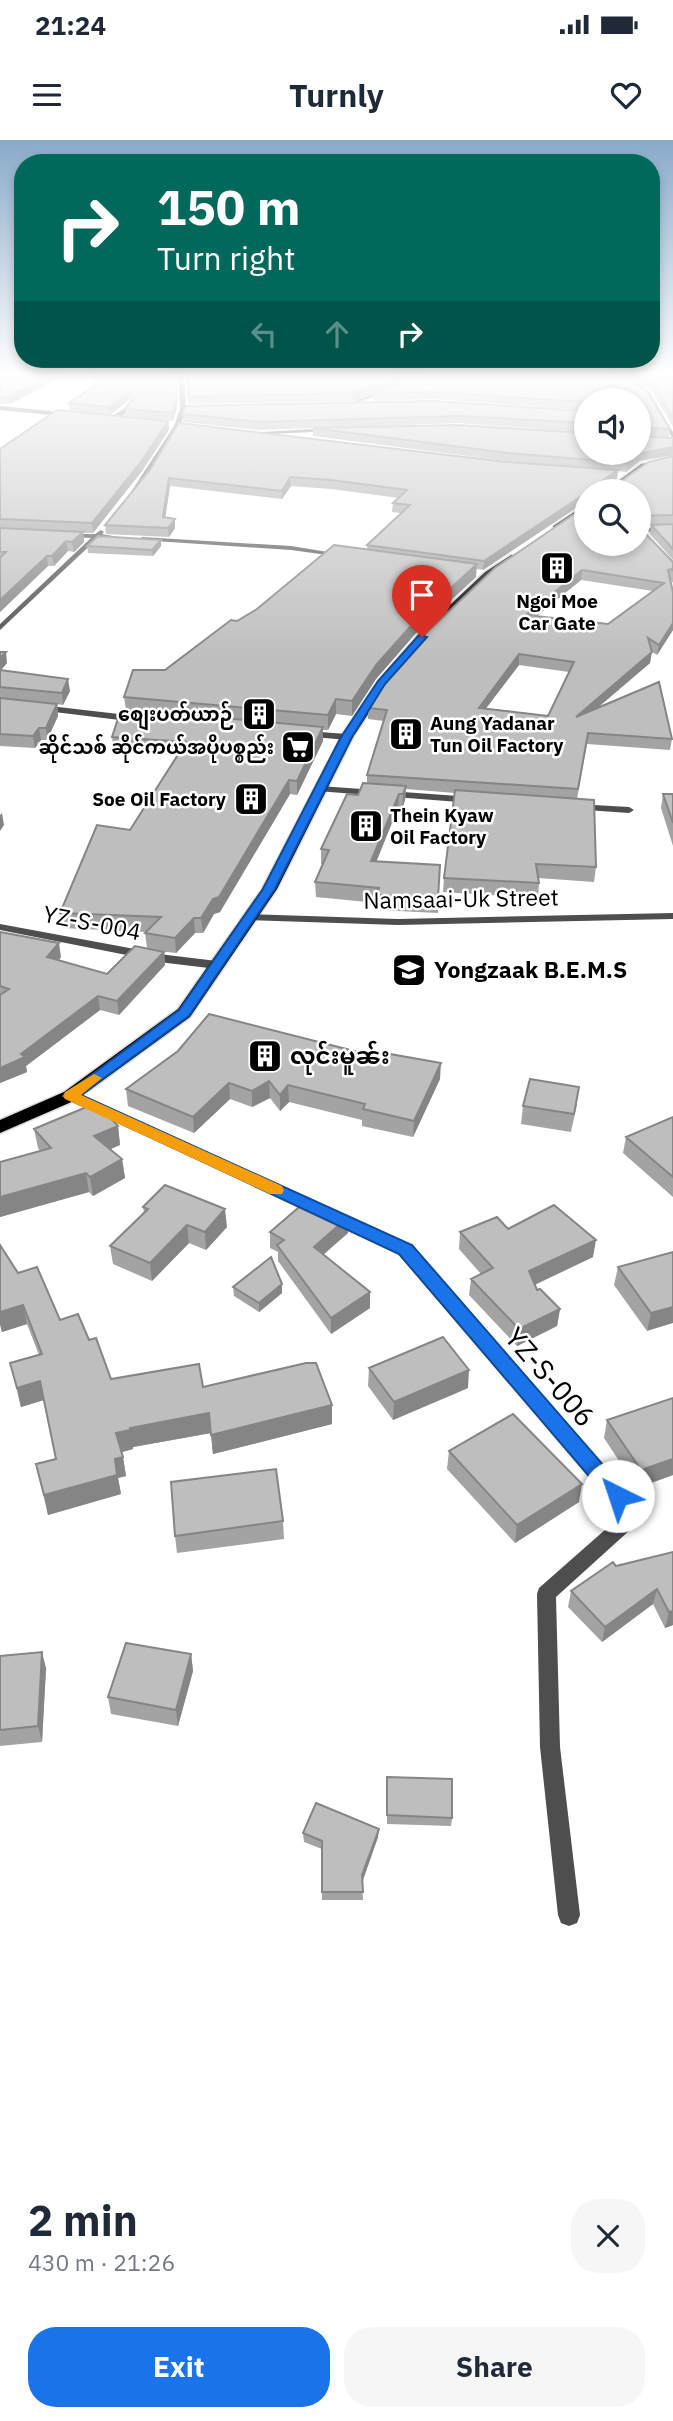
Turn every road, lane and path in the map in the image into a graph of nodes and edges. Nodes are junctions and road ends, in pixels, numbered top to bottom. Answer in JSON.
{"nodes":[{"id":1,"x":148,"y":469,"type":"edge"},
{"id":2,"x":639,"y":469,"type":"edge"},
{"id":3,"x":616,"y":474,"type":"edge"},
{"id":4,"x":629,"y":475,"type":"junction"},
{"id":5,"x":624,"y":479,"type":"edge"},
{"id":6,"x":128,"y":498,"type":"edge"},
{"id":7,"x":574,"y":520,"type":"edge"},
{"id":8,"x":105,"y":527,"type":"edge"},
{"id":9,"x":673,"y":529,"type":"edge"},
{"id":10,"x":651,"y":530,"type":"edge"},
{"id":11,"x":56,"y":535,"type":"edge"},
{"id":12,"x":547,"y":535,"type":"edge"},
{"id":13,"x":97,"y":537,"type":"junction"},
{"id":14,"x":123,"y":538,"type":"edge"},
{"id":15,"x":136,"y":538,"type":"edge"},
{"id":16,"x":524,"y":550,"type":"edge"},
{"id":17,"x":357,"y":557,"type":"edge"},
{"id":18,"x":0,"y":628,"type":"edge"},
{"id":19,"x":26,"y":707,"type":"edge"},
{"id":20,"x":144,"y":720,"type":"edge"},
{"id":21,"x":292,"y":733,"type":"edge"},
{"id":22,"x":347,"y":737,"type":"junction"},
{"id":23,"x":320,"y":789,"type":"junction"},
{"id":24,"x":482,"y":800,"type":"edge"},
{"id":25,"x":562,"y":806,"type":"edge"},
{"id":26,"x":629,"y":810,"type":"dead end"},
{"id":27,"x":673,"y":916,"type":"edge"},
{"id":28,"x":250,"y":917,"type":"junction"},
{"id":29,"x":0,"y":927,"type":"edge"},
{"id":30,"x":217,"y":965,"type":"junction"},
{"id":31,"x":70,"y":1096,"type":"junction"},
{"id":32,"x":0,"y":1127,"type":"edge"},
{"id":33,"x":569,"y":1915,"type":"dead end"}],
"edges":[{"from":1,"to":6,"type":"street"},
{"from":2,"to":4,"type":"highway"},
{"from":3,"to":4,"type":"street"},
{"from":4,"to":5,"type":"highway"},
{"from":7,"to":12,"type":"highway"},
{"from":8,"to":13,"type":"street"},
{"from":9,"to":10,"type":"street"},
{"from":11,"to":13,"type":"street"},
{"from":13,"to":14,"type":"street"},
{"from":13,"to":18,"type":"street"},
{"from":15,"to":17,"type":"street"},
{"from":16,"to":22,"type":"highway"},
{"from":19,"to":20,"type":"street"},
{"from":21,"to":22,"type":"street"},
{"from":22,"to":23,"type":"highway"},
{"from":23,"to":24,"type":"street"},
{"from":23,"to":28,"type":"highway"},
{"from":25,"to":26,"type":"street"},
{"from":27,"to":28,"type":"street","name":"Namsaai-Uk Street"},
{"from":28,"to":30,"type":"highway"},
{"from":29,"to":30,"type":"street","name":"YZ-S-004"},
{"from":30,"to":31,"type":"highway"},
{"from":31,"to":32,"type":"highway"},
{"from":31,"to":33,"type":"street","name":"YZ-S-006"}]}
